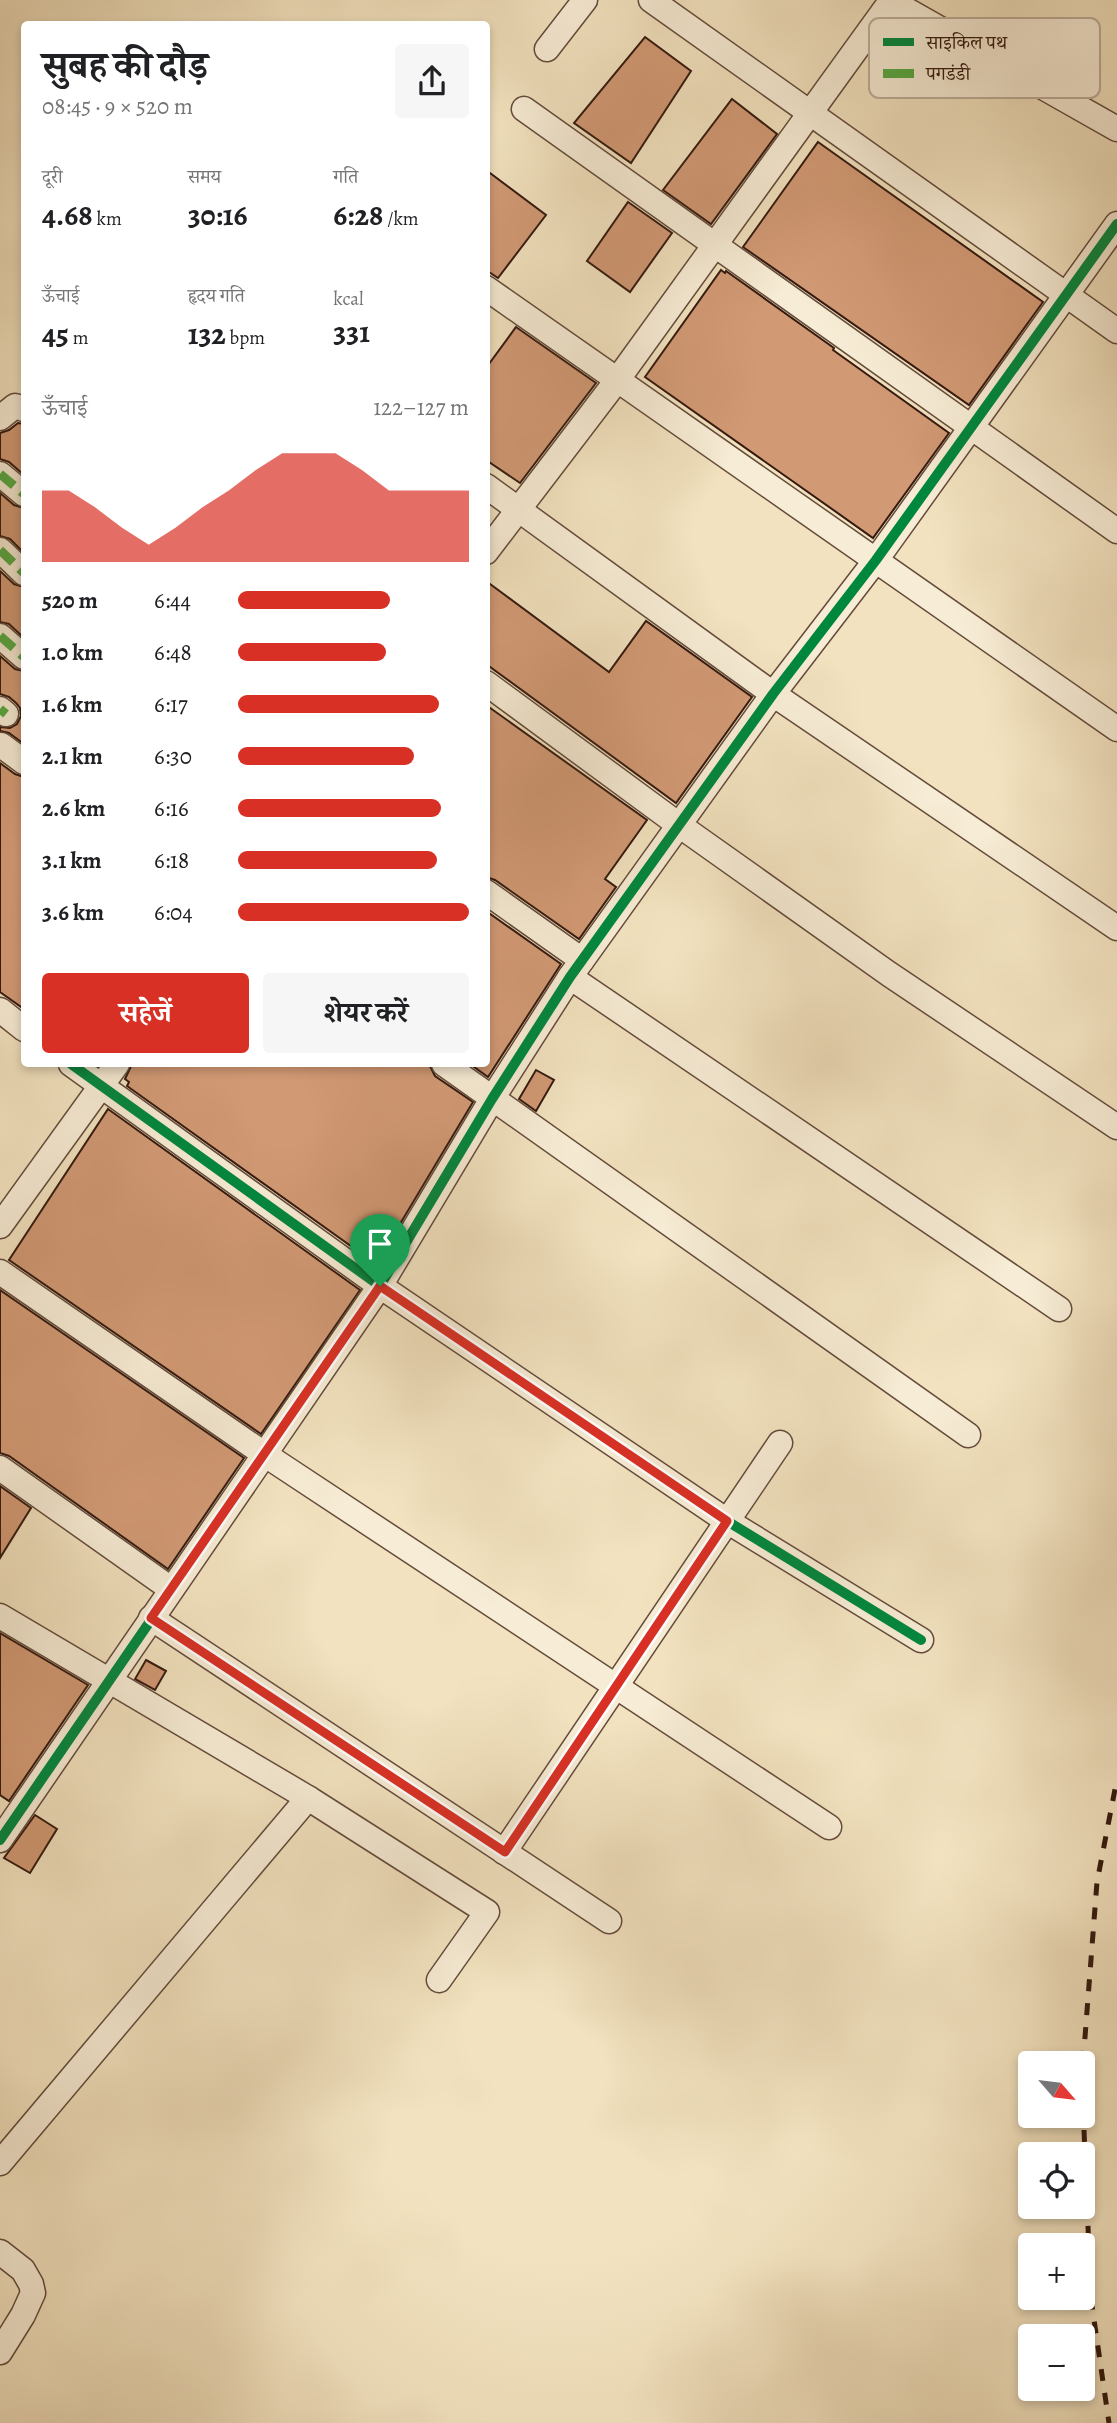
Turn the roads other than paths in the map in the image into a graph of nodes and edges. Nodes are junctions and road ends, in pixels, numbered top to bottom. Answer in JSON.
{"nodes":[{"id":1,"x":585,"y":0,"type":"edge"},
{"id":2,"x":651,"y":0,"type":"edge"},
{"id":3,"x":890,"y":1,"type":"edge"},
{"id":4,"x":878,"y":18,"type":"edge"},
{"id":5,"x":920,"y":18,"type":"edge"},
{"id":6,"x":869,"y":30,"type":"edge"},
{"id":7,"x":547,"y":49,"type":"dead end"},
{"id":8,"x":1062,"y":98,"type":"edge"},
{"id":9,"x":524,"y":109,"type":"dead end"},
{"id":10,"x":810,"y":113,"type":"junction"},
{"id":11,"x":1117,"y":129,"type":"edge"},
{"id":12,"x":1117,"y":224,"type":"edge"},
{"id":13,"x":715,"y":245,"type":"junction"},
{"id":14,"x":490,"y":291,"type":"edge"},
{"id":15,"x":1066,"y":295,"type":"junction"},
{"id":16,"x":1117,"y":331,"type":"edge"},
{"id":17,"x":618,"y":379,"type":"junction"},
{"id":18,"x":21,"y":408,"type":"edge"},
{"id":19,"x":0,"y":418,"type":"edge"},
{"id":20,"x":971,"y":427,"type":"junction"},
{"id":21,"x":0,"y":474,"type":"edge"},
{"id":22,"x":490,"y":489,"type":"edge"},
{"id":23,"x":21,"y":492,"type":"edge"},
{"id":24,"x":517,"y":509,"type":"junction"},
{"id":25,"x":1117,"y":531,"type":"edge"},
{"id":26,"x":490,"y":546,"type":"edge"},
{"id":27,"x":0,"y":550,"type":"edge"},
{"id":28,"x":876,"y":560,"type":"junction"},
{"id":29,"x":21,"y":570,"type":"edge"},
{"id":30,"x":0,"y":636,"type":"edge"},
{"id":31,"x":21,"y":654,"type":"edge"},
{"id":32,"x":490,"y":687,"type":"edge"},
{"id":33,"x":773,"y":694,"type":"junction"},
{"id":34,"x":1117,"y":729,"type":"edge"},
{"id":35,"x":1,"y":745,"type":"edge"},
{"id":36,"x":21,"y":760,"type":"edge"},
{"id":37,"x":679,"y":825,"type":"junction"},
{"id":38,"x":490,"y":895,"type":"edge"},
{"id":39,"x":1117,"y":928,"type":"edge"},
{"id":40,"x":576,"y":968,"type":"junction"},
{"id":41,"x":0,"y":1010,"type":"edge"},
{"id":42,"x":21,"y":1027,"type":"edge"},
{"id":43,"x":76,"y":1067,"type":"edge"},
{"id":44,"x":115,"y":1067,"type":"edge"},
{"id":45,"x":448,"y":1067,"type":"edge"},
{"id":46,"x":101,"y":1086,"type":"junction"},
{"id":47,"x":492,"y":1099,"type":"junction"},
{"id":48,"x":1117,"y":1127,"type":"edge"},
{"id":49,"x":0,"y":1226,"type":"edge"},
{"id":50,"x":0,"y":1272,"type":"edge"},
{"id":51,"x":380,"y":1286,"type":"junction"},
{"id":52,"x":1059,"y":1309,"type":"dead end"},
{"id":53,"x":968,"y":1435,"type":"dead end"},
{"id":54,"x":780,"y":1443,"type":"dead end"},
{"id":55,"x":264,"y":1454,"type":"junction"},
{"id":56,"x":0,"y":1468,"type":"edge"},
{"id":57,"x":727,"y":1521,"type":"junction"},
{"id":58,"x":172,"y":1589,"type":"junction"},
{"id":59,"x":0,"y":1616,"type":"edge"},
{"id":60,"x":151,"y":1618,"type":"junction"},
{"id":61,"x":921,"y":1640,"type":"dead end"},
{"id":62,"x":109,"y":1680,"type":"junction"},
{"id":63,"x":616,"y":1686,"type":"junction"},
{"id":64,"x":308,"y":1798,"type":"junction"},
{"id":65,"x":4,"y":1827,"type":"edge"},
{"id":66,"x":829,"y":1827,"type":"dead end"},
{"id":67,"x":505,"y":1852,"type":"junction"},
{"id":68,"x":609,"y":1922,"type":"dead end"},
{"id":69,"x":439,"y":1980,"type":"dead end"},
{"id":70,"x":0,"y":2163,"type":"edge"},
{"id":71,"x":0,"y":2252,"type":"edge"},
{"id":72,"x":0,"y":2352,"type":"edge"}],
"edges":[{"from":1,"to":7,"type":"street"},
{"from":2,"to":10,"type":"street"},
{"from":3,"to":4,"type":"street"},
{"from":3,"to":5,"type":"street"},
{"from":6,"to":10,"type":"street"},
{"from":8,"to":11,"type":"street"},
{"from":9,"to":13,"type":"street"},
{"from":10,"to":13,"type":"street"},
{"from":10,"to":15,"type":"street"},
{"from":12,"to":15,"type":"street"},
{"from":13,"to":17,"type":"street"},
{"from":13,"to":20,"type":"street"},
{"from":14,"to":17,"type":"street"},
{"from":15,"to":16,"type":"street"},
{"from":15,"to":20,"type":"street"},
{"from":17,"to":24,"type":"street"},
{"from":17,"to":28,"type":"street"},
{"from":18,"to":19,"type":"street"},
{"from":20,"to":25,"type":"street"},
{"from":20,"to":28,"type":"street"},
{"from":21,"to":23,"type":"street"},
{"from":22,"to":24,"type":"street"},
{"from":24,"to":26,"type":"street"},
{"from":24,"to":33,"type":"street"},
{"from":27,"to":29,"type":"street"},
{"from":28,"to":33,"type":"street"},
{"from":28,"to":34,"type":"street"},
{"from":30,"to":31,"type":"street"},
{"from":32,"to":37,"type":"street"},
{"from":33,"to":37,"type":"street"},
{"from":33,"to":39,"type":"street"},
{"from":35,"to":36,"type":"street"},
{"from":37,"to":40,"type":"street"},
{"from":37,"to":48,"type":"street"},
{"from":38,"to":40,"type":"street"},
{"from":40,"to":47,"type":"street"},
{"from":40,"to":52,"type":"street"},
{"from":41,"to":42,"type":"street"},
{"from":43,"to":46,"type":"street"},
{"from":44,"to":46,"type":"street"},
{"from":45,"to":47,"type":"street"},
{"from":46,"to":49,"type":"street"},
{"from":46,"to":51,"type":"street"},
{"from":47,"to":51,"type":"street"},
{"from":47,"to":53,"type":"street"},
{"from":50,"to":55,"type":"street"},
{"from":51,"to":55,"type":"street"},
{"from":51,"to":57,"type":"street"},
{"from":54,"to":57,"type":"street"},
{"from":55,"to":58,"type":"street"},
{"from":55,"to":63,"type":"street"},
{"from":56,"to":58,"type":"street"},
{"from":57,"to":61,"type":"street"},
{"from":57,"to":63,"type":"street"},
{"from":58,"to":60,"type":"street"},
{"from":59,"to":62,"type":"street"},
{"from":60,"to":62,"type":"street"},
{"from":60,"to":67,"type":"street"},
{"from":62,"to":64,"type":"street"},
{"from":62,"to":65,"type":"street"},
{"from":63,"to":66,"type":"street"},
{"from":63,"to":67,"type":"street"},
{"from":64,"to":69,"type":"street"},
{"from":64,"to":70,"type":"street"},
{"from":67,"to":68,"type":"street"},
{"from":71,"to":72,"type":"street"}]}
